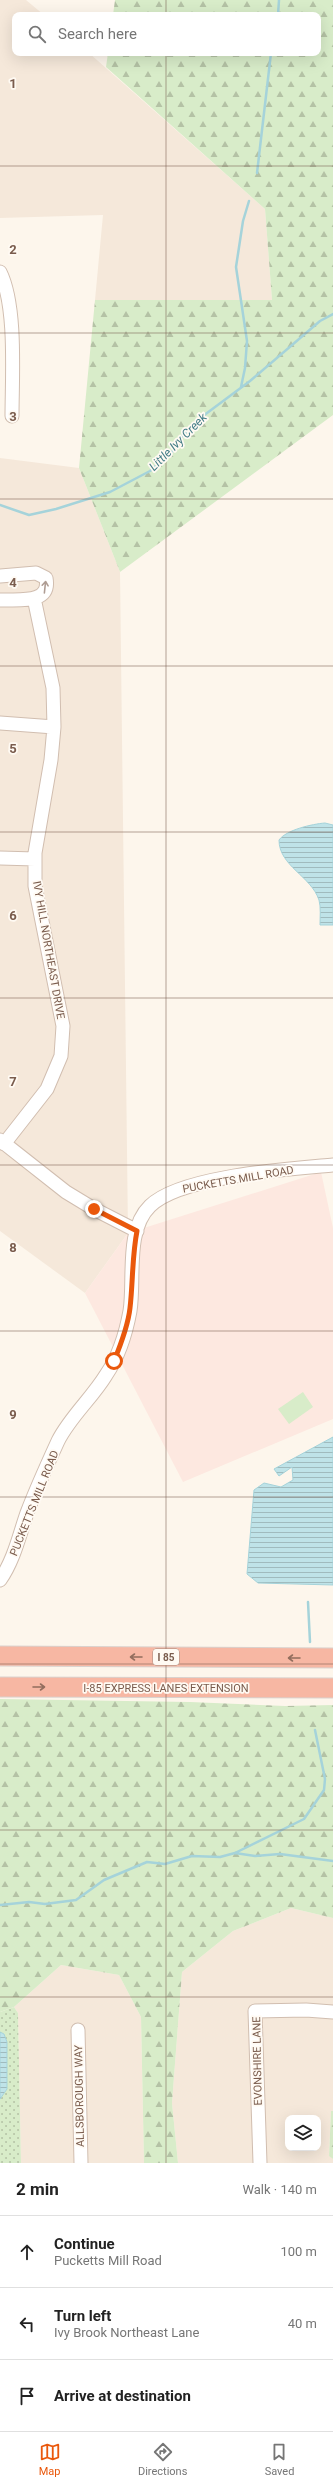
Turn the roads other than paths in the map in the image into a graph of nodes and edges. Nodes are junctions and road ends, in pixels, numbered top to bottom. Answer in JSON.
{"nodes":[{"id":1,"x":0,"y":272,"type":"edge"},
{"id":2,"x":12,"y":416,"type":"dead end"},
{"id":3,"x":0,"y":576,"type":"edge"},
{"id":4,"x":34,"y":598,"type":"junction"},
{"id":5,"x":0,"y":600,"type":"edge"},
{"id":6,"x":0,"y":723,"type":"edge"},
{"id":7,"x":54,"y":727,"type":"junction"},
{"id":8,"x":0,"y":858,"type":"edge"},
{"id":9,"x":35,"y":859,"type":"junction"},
{"id":10,"x":2,"y":1142,"type":"edge"},
{"id":11,"x":333,"y":1165,"type":"edge"},
{"id":12,"x":137,"y":1231,"type":"junction"},
{"id":13,"x":0,"y":1580,"type":"edge"},
{"id":14,"x":0,"y":1656,"type":"edge"},
{"id":15,"x":333,"y":1658,"type":"edge"},
{"id":16,"x":0,"y":1687,"type":"edge"},
{"id":17,"x":333,"y":1688,"type":"edge"},
{"id":18,"x":333,"y":2012,"type":"edge"},
{"id":19,"x":78,"y":2030,"type":"dead end"},
{"id":20,"x":81,"y":2163,"type":"edge"},
{"id":21,"x":260,"y":2163,"type":"edge"}],
"edges":[{"from":1,"to":2,"type":"street"},
{"from":4,"to":3,"type":"street","one_way":true},
{"from":4,"to":5,"type":"street"},
{"from":4,"to":7,"type":"street","name":"IVY HILL NORTHEAST DRIVE"},
{"from":6,"to":7,"type":"street"},
{"from":7,"to":9,"type":"street","name":"IVY HILL NORTHEAST DRIVE"},
{"from":8,"to":9,"type":"street"},
{"from":9,"to":10,"type":"street","name":"IVY HILL NORTHEAST DRIVE"},
{"from":10,"to":12,"type":"street"},
{"from":11,"to":12,"type":"street","name":"PUCKETTS MILL ROAD"},
{"from":12,"to":13,"type":"street","name":"PUCKETTS MILL ROAD"},
{"from":15,"to":14,"type":"highway","number":"I 85","one_way":true},
{"from":16,"to":17,"type":"highway","name":"I-85 EXPRESS LANES EXTENSION","one_way":true},
{"from":18,"to":21,"type":"street","name":"EVONSHIRE LANE"},
{"from":19,"to":20,"type":"street","name":"ALLSBOROUGH WAY"}]}
